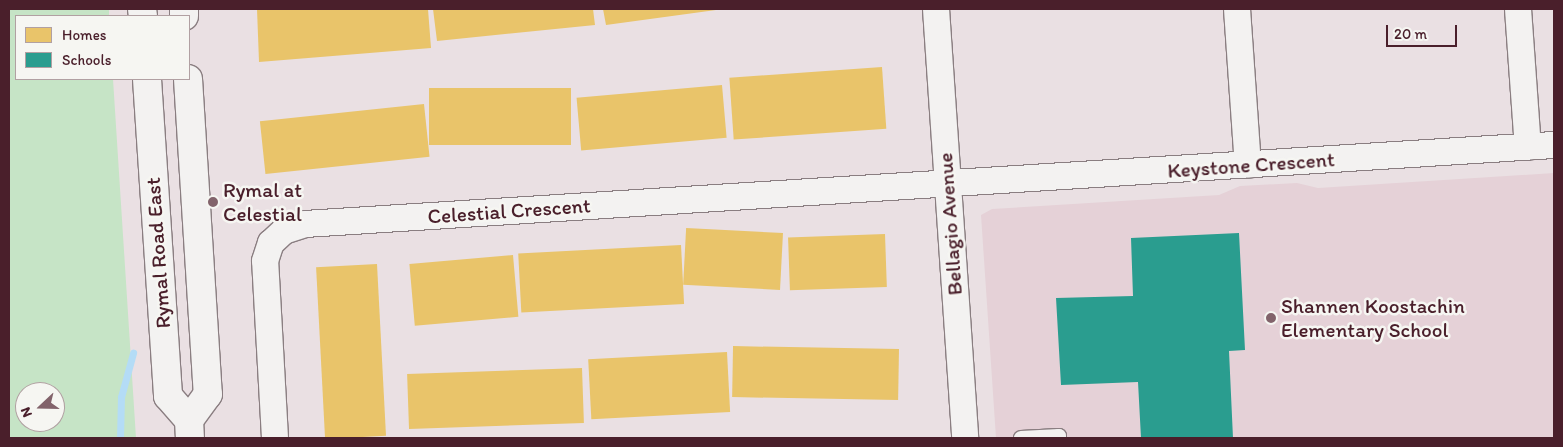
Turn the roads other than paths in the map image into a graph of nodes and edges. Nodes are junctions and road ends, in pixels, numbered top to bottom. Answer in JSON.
{"nodes":[{"id":1,"x":936,"y":9,"type":"edge"},
{"id":2,"x":1237,"y":9,"type":"edge"},
{"id":3,"x":1518,"y":9,"type":"edge"},
{"id":4,"x":147,"y":80,"type":"edge"},
{"id":5,"x":188,"y":80,"type":"edge"},
{"id":6,"x":1554,"y":145,"type":"edge"},
{"id":7,"x":1528,"y":147,"type":"junction"},
{"id":8,"x":1248,"y":165,"type":"junction"},
{"id":9,"x":948,"y":183,"type":"junction"},
{"id":10,"x":189,"y":429,"type":"edge"},
{"id":11,"x":275,"y":438,"type":"edge"},
{"id":12,"x":965,"y":438,"type":"edge"},
{"id":13,"x":1021,"y":438,"type":"edge"},
{"id":14,"x":1059,"y":438,"type":"edge"}],
"edges":[{"from":1,"to":9,"type":"street","name":"Bellagio Avenue"},
{"from":2,"to":8,"type":"street"},
{"from":3,"to":7,"type":"street"},
{"from":4,"to":10,"type":"main road","name":"Rymal Road East"},
{"from":5,"to":10,"type":"main road","name":"Rymal Road East"},
{"from":6,"to":7,"type":"street","name":"Keystone Crescent"},
{"from":7,"to":8,"type":"street","name":"Keystone Crescent"},
{"from":8,"to":9,"type":"street","name":"Keystone Crescent"},
{"from":9,"to":11,"type":"street","name":"Celestial Crescent"},
{"from":9,"to":12,"type":"street","name":"Bellagio Avenue"},
{"from":13,"to":14,"type":"lane"}]}
